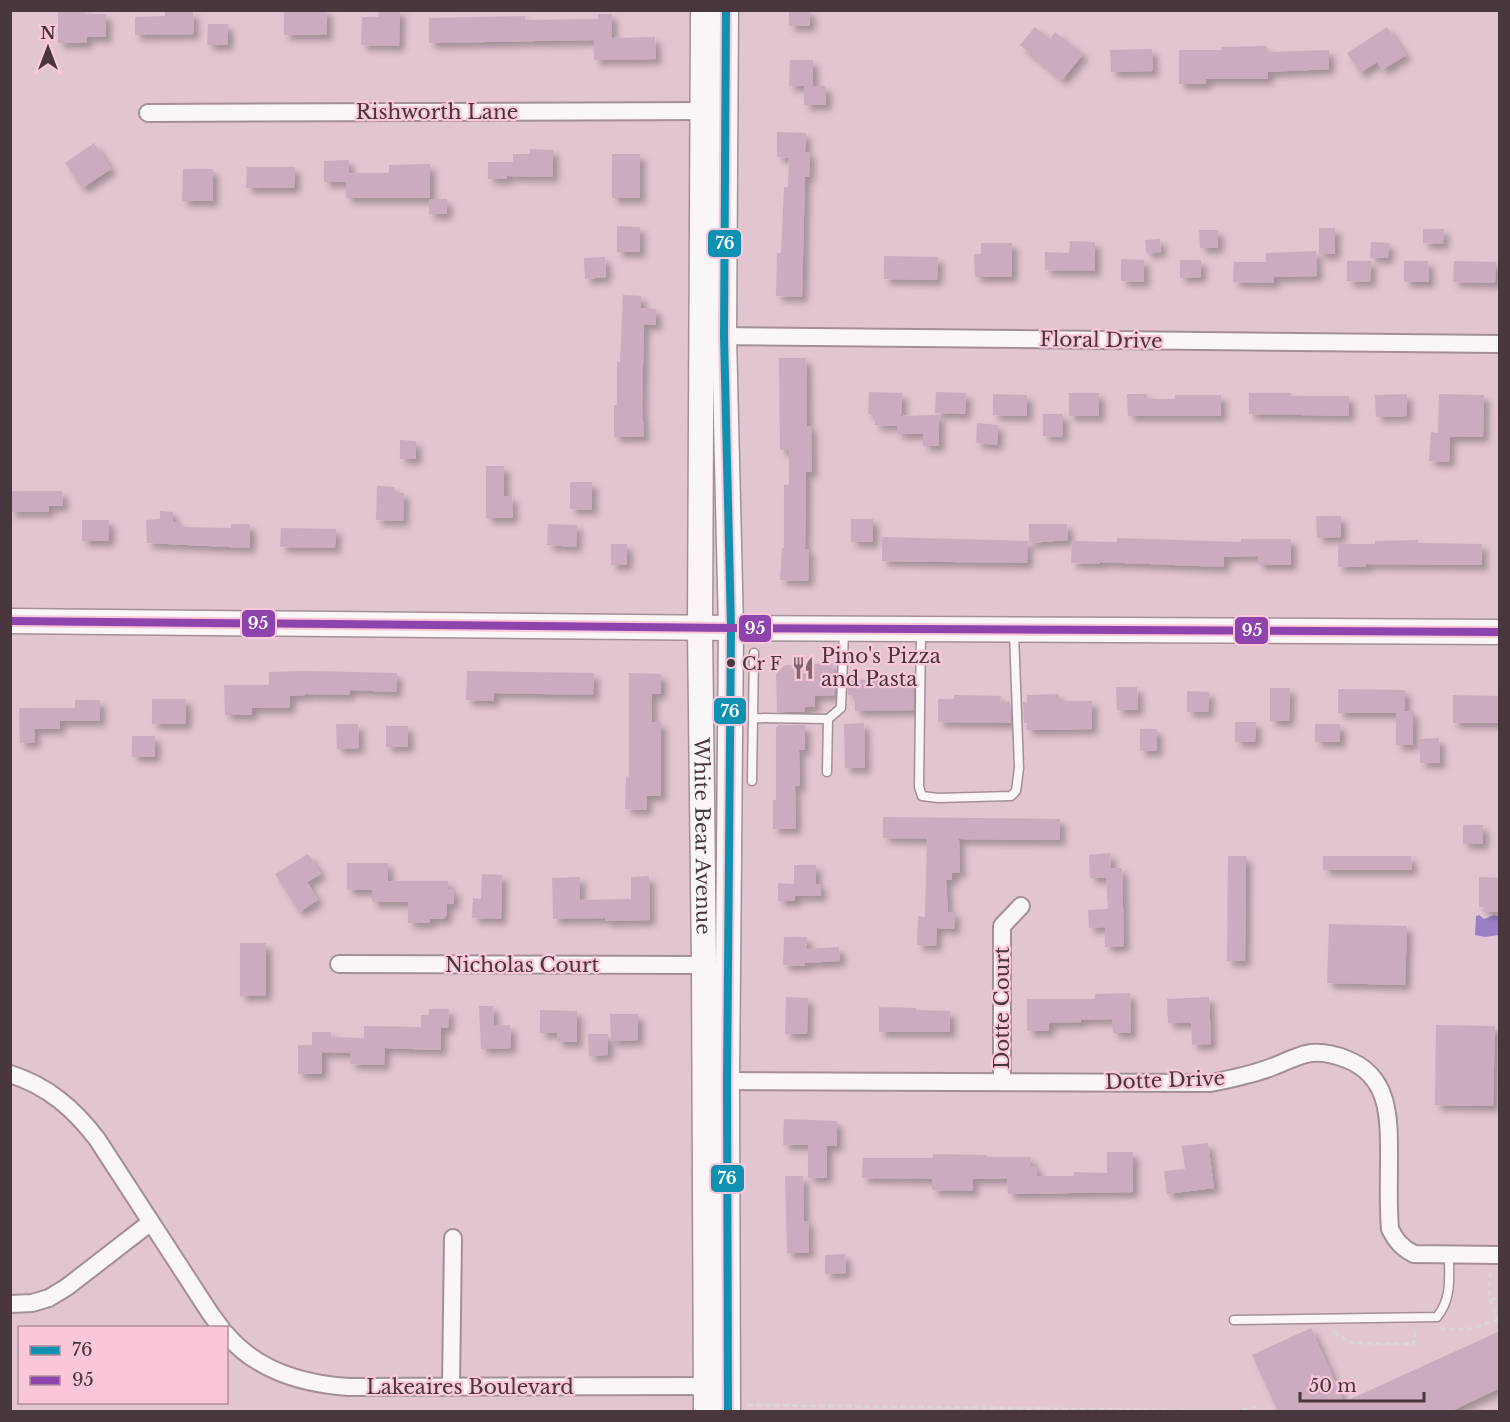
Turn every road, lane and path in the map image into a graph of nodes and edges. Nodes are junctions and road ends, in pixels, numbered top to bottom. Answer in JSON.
{"nodes":[{"id":1,"x":702,"y":10,"type":"edge"},
{"id":2,"x":726,"y":10,"type":"edge"},
{"id":3,"x":713,"y":111,"type":"junction"},
{"id":4,"x":148,"y":113,"type":"dead end"},
{"id":5,"x":713,"y":336,"type":"junction"},
{"id":6,"x":1500,"y":345,"type":"edge"},
{"id":7,"x":10,"y":621,"type":"edge"},
{"id":8,"x":700,"y":628,"type":"junction"},
{"id":9,"x":731,"y":628,"type":"junction"},
{"id":10,"x":844,"y":629,"type":"junction"},
{"id":11,"x":921,"y":629,"type":"junction"},
{"id":12,"x":1014,"y":629,"type":"junction"},
{"id":13,"x":1500,"y":632,"type":"edge"},
{"id":14,"x":754,"y":653,"type":"dead end"},
{"id":15,"x":753,"y":718,"type":"junction"},
{"id":16,"x":828,"y":719,"type":"junction"},
{"id":17,"x":827,"y":772,"type":"dead end"},
{"id":18,"x":752,"y":781,"type":"dead end"},
{"id":19,"x":1021,"y":906,"type":"dead end"},
{"id":20,"x":339,"y":964,"type":"dead end"},
{"id":21,"x":704,"y":965,"type":"junction"},
{"id":22,"x":10,"y":1074,"type":"edge"},
{"id":23,"x":716,"y":1081,"type":"junction"},
{"id":24,"x":1002,"y":1082,"type":"junction"},
{"id":25,"x":151,"y":1221,"type":"junction"},
{"id":26,"x":453,"y":1238,"type":"dead end"},
{"id":27,"x":1449,"y":1255,"type":"junction"},
{"id":28,"x":1495,"y":1255,"type":"edge"},
{"id":29,"x":1500,"y":1296,"type":"edge"},
{"id":30,"x":10,"y":1304,"type":"edge"},
{"id":31,"x":1499,"y":1319,"type":"edge"},
{"id":32,"x":1234,"y":1320,"type":"dead end"},
{"id":33,"x":220,"y":1326,"type":"edge"},
{"id":34,"x":1328,"y":1328,"type":"dead end"},
{"id":35,"x":1425,"y":1329,"type":"dead end"},
{"id":36,"x":1436,"y":1329,"type":"dead end"},
{"id":37,"x":228,"y":1336,"type":"edge"},
{"id":38,"x":451,"y":1387,"type":"junction"},
{"id":39,"x":719,"y":1400,"type":"edge"},
{"id":40,"x":1260,"y":1406,"type":"dead end"}],
"edges":[{"from":1,"to":3,"type":"main road","name":"White Bear Avenue"},
{"from":2,"to":3,"type":"main road","name":"White Bear Avenue"},
{"from":3,"to":4,"type":"street","name":"Rishworth Lane"},
{"from":3,"to":5,"type":"main road","name":"White Bear Avenue"},
{"from":5,"to":6,"type":"street","name":"Floral Drive"},
{"from":5,"to":8,"type":"main road","name":"White Bear Avenue"},
{"from":5,"to":9,"type":"main road","name":"White Bear Avenue"},
{"from":7,"to":8,"type":"main road"},
{"from":8,"to":9,"type":"main road"},
{"from":8,"to":21,"type":"main road","name":"White Bear Avenue"},
{"from":9,"to":10,"type":"main road"},
{"from":9,"to":23,"type":"main road","name":"White Bear Avenue"},
{"from":10,"to":11,"type":"main road"},
{"from":10,"to":16,"type":"lane"},
{"from":11,"to":12,"type":"main road"},
{"from":11,"to":12,"type":"lane"},
{"from":12,"to":13,"type":"main road"},
{"from":14,"to":15,"type":"lane"},
{"from":15,"to":16,"type":"lane"},
{"from":15,"to":18,"type":"lane"},
{"from":16,"to":17,"type":"lane"},
{"from":19,"to":24,"type":"street","name":"Dotte Court"},
{"from":20,"to":21,"type":"street","name":"Nicholas Court"},
{"from":21,"to":23,"type":"main road","name":"White Bear Avenue"},
{"from":22,"to":25,"type":"street"},
{"from":23,"to":24,"type":"street","name":"Dotte Drive"},
{"from":23,"to":39,"type":"main road","name":"White Bear Avenue"},
{"from":24,"to":27,"type":"street","name":"Dotte Drive"},
{"from":25,"to":30,"type":"street"},
{"from":25,"to":33,"type":"street"},
{"from":26,"to":38,"type":"street"},
{"from":27,"to":28,"type":"street","name":"Dotte Drive"},
{"from":27,"to":32,"type":"lane"},
{"from":28,"to":31,"type":"path"},
{"from":29,"to":31,"type":"path"},
{"from":31,"to":36,"type":"path"},
{"from":34,"to":35,"type":"path"},
{"from":37,"to":38,"type":"street","name":"Lakeaires Boulevard"},
{"from":38,"to":39,"type":"street","name":"Lakeaires Boulevard"},
{"from":39,"to":40,"type":"path"}]}
